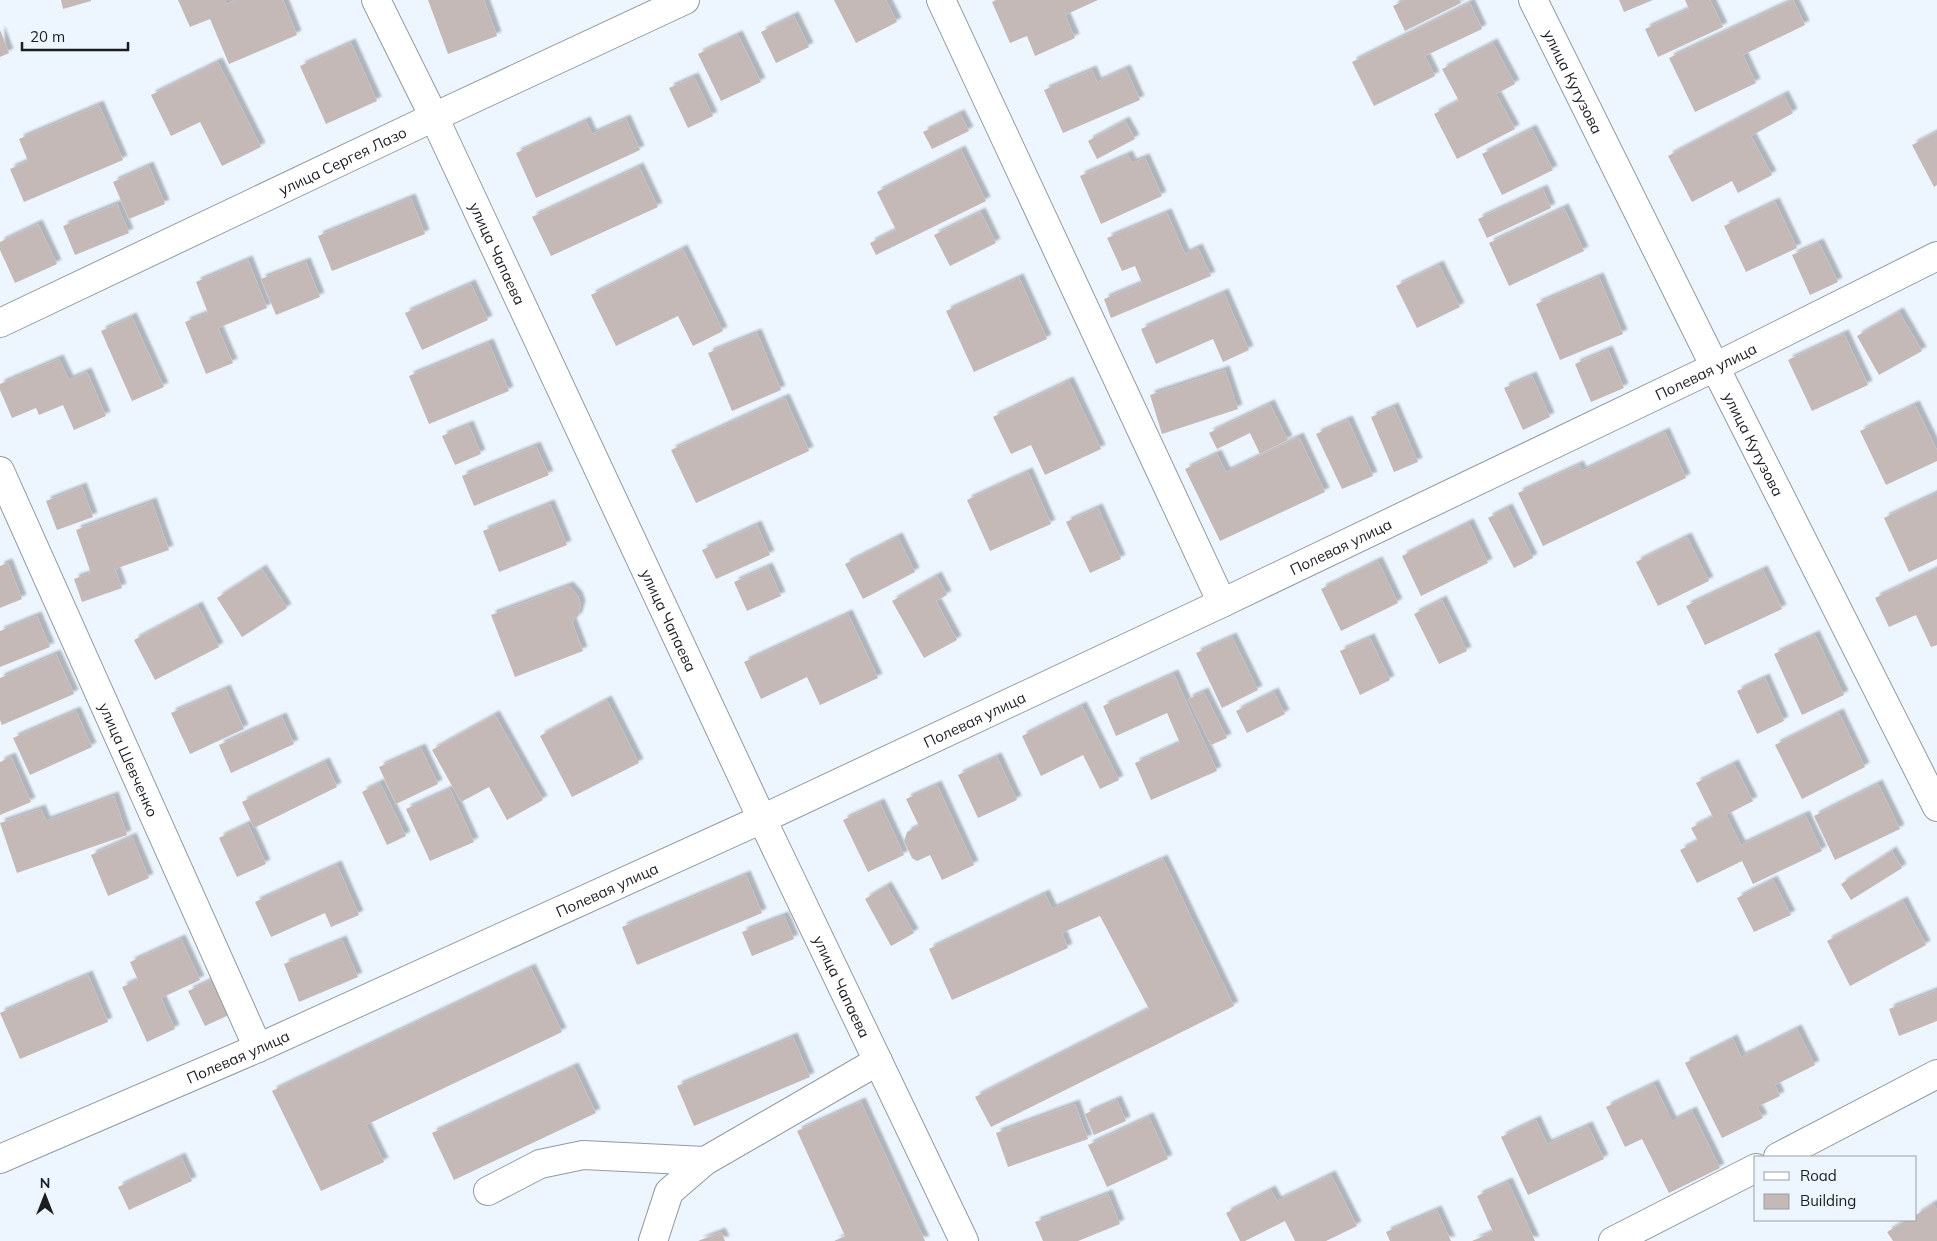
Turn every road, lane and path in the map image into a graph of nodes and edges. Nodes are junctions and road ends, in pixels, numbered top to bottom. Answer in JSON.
{"nodes":[{"id":1,"x":376,"y":0,"type":"edge"},
{"id":2,"x":685,"y":0,"type":"edge"},
{"id":3,"x":941,"y":0,"type":"edge"},
{"id":4,"x":1533,"y":0,"type":"edge"},
{"id":5,"x":434,"y":117,"type":"junction"},
{"id":6,"x":1937,"y":256,"type":"edge"},
{"id":7,"x":0,"y":323,"type":"edge"},
{"id":8,"x":1715,"y":367,"type":"junction"},
{"id":9,"x":0,"y":471,"type":"edge"},
{"id":10,"x":1222,"y":604,"type":"junction"},
{"id":11,"x":1937,"y":807,"type":"edge"},
{"id":12,"x":762,"y":819,"type":"junction"},
{"id":13,"x":258,"y":1048,"type":"junction"},
{"id":14,"x":878,"y":1061,"type":"junction"},
{"id":15,"x":1937,"y":1074,"type":"edge"},
{"id":16,"x":1780,"y":1156,"type":"edge"},
{"id":17,"x":0,"y":1159,"type":"edge"},
{"id":18,"x":705,"y":1161,"type":"junction"},
{"id":19,"x":1754,"y":1169,"type":"edge"},
{"id":20,"x":488,"y":1191,"type":"dead end"},
{"id":21,"x":652,"y":1241,"type":"edge"},
{"id":22,"x":964,"y":1241,"type":"edge"},
{"id":23,"x":1613,"y":1241,"type":"edge"}],
"edges":[{"from":1,"to":5,"type":"street","name":"улица Чапаева"},
{"from":2,"to":5,"type":"street","name":"улица Сергея Лазо"},
{"from":3,"to":10,"type":"street"},
{"from":4,"to":8,"type":"street","name":"улица Кутузова"},
{"from":5,"to":7,"type":"street","name":"улица Сергея Лазо"},
{"from":5,"to":12,"type":"street","name":"улица Чапаева"},
{"from":6,"to":8,"type":"street","name":"Полевая улица"},
{"from":8,"to":10,"type":"street","name":"Полевая улица"},
{"from":8,"to":11,"type":"street","name":"улица Кутузова"},
{"from":9,"to":13,"type":"street","name":"улица Шевченко"},
{"from":10,"to":12,"type":"street","name":"Полевая улица"},
{"from":12,"to":13,"type":"street","name":"Полевая улица"},
{"from":12,"to":14,"type":"street","name":"улица Чапаева"},
{"from":13,"to":17,"type":"street","name":"Полевая улица"},
{"from":14,"to":18,"type":"street"},
{"from":14,"to":22,"type":"street","name":"улица Чапаева"},
{"from":15,"to":16,"type":"street"},
{"from":18,"to":20,"type":"street"},
{"from":18,"to":21,"type":"street"},
{"from":19,"to":23,"type":"street"}]}
